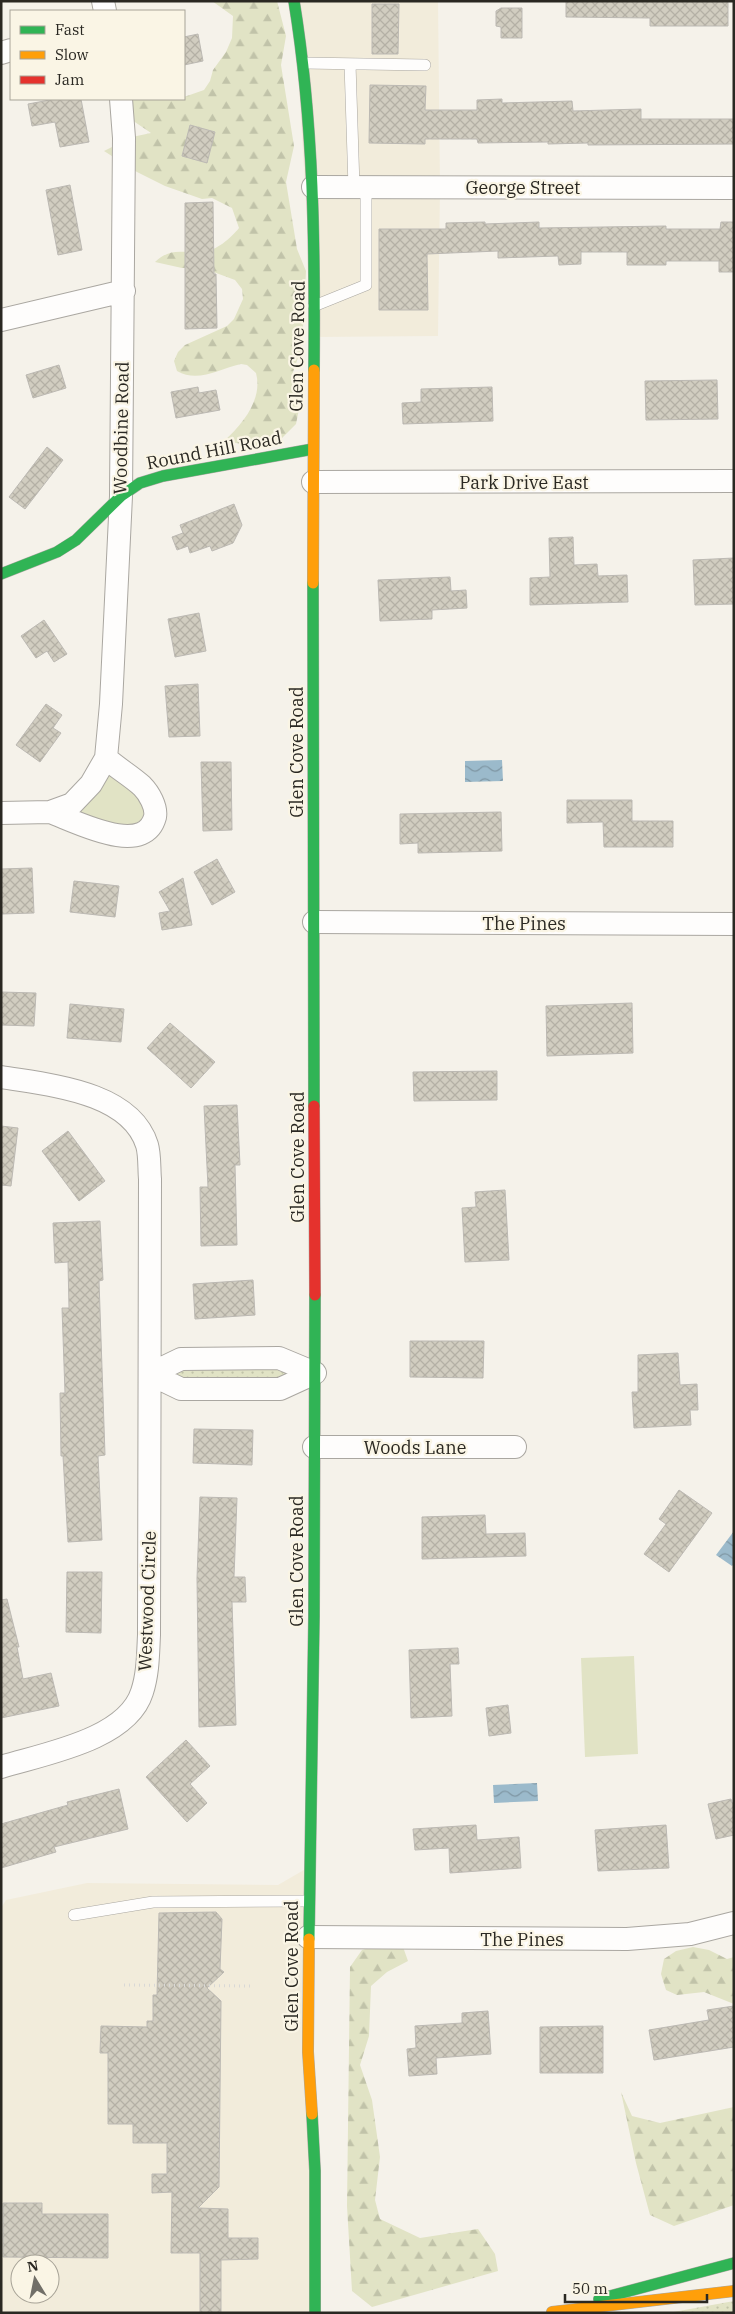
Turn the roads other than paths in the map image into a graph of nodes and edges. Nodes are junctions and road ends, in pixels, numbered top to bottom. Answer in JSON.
{"nodes":[{"id":1,"x":294,"y":1,"type":"edge"},
{"id":2,"x":304,"y":63,"type":"junction"},
{"id":3,"x":350,"y":64,"type":"junction"},
{"id":4,"x":425,"y":65,"type":"dead end"},
{"id":5,"x":120,"y":100,"type":"edge"},
{"id":6,"x":313,"y":187,"type":"junction"},
{"id":7,"x":360,"y":187,"type":"junction"},
{"id":8,"x":734,"y":188,"type":"edge"},
{"id":9,"x":124,"y":291,"type":"junction"},
{"id":10,"x":314,"y":306,"type":"junction"},
{"id":11,"x":1,"y":320,"type":"edge"},
{"id":12,"x":313,"y":449,"type":"junction"},
{"id":13,"x":314,"y":482,"type":"junction"},
{"id":14,"x":734,"y":482,"type":"edge"},
{"id":15,"x":121,"y":496,"type":"junction"},
{"id":16,"x":1,"y":574,"type":"edge"},
{"id":17,"x":106,"y":758,"type":"junction"},
{"id":18,"x":50,"y":812,"type":"junction"},
{"id":19,"x":1,"y":813,"type":"edge"},
{"id":20,"x":314,"y":922,"type":"junction"},
{"id":21,"x":734,"y":924,"type":"edge"},
{"id":22,"x":1,"y":1077,"type":"edge"},
{"id":23,"x":315,"y":1373,"type":"junction"},
{"id":24,"x":150,"y":1374,"type":"junction"},
{"id":25,"x":314,"y":1447,"type":"junction"},
{"id":26,"x":515,"y":1447,"type":"dead end"},
{"id":27,"x":1,"y":1767,"type":"edge"},
{"id":28,"x":309,"y":1901,"type":"junction"},
{"id":29,"x":74,"y":1915,"type":"dead end"},
{"id":30,"x":734,"y":1923,"type":"edge"},
{"id":31,"x":308,"y":1937,"type":"junction"},
{"id":32,"x":734,"y":2263,"type":"edge"},
{"id":33,"x":734,"y":2291,"type":"edge"},
{"id":34,"x":550,"y":2312,"type":"edge"},
{"id":35,"x":314,"y":2313,"type":"edge"}],
"edges":[{"from":1,"to":2,"type":"main road","name":"Glen Cove Road"},
{"from":2,"to":3,"type":"lane"},
{"from":2,"to":6,"type":"main road","name":"Glen Cove Road"},
{"from":3,"to":4,"type":"lane"},
{"from":3,"to":7,"type":"lane"},
{"from":5,"to":9,"type":"street","name":"Woodbine Road"},
{"from":6,"to":7,"type":"street","name":"George Street"},
{"from":6,"to":10,"type":"main road","name":"Glen Cove Road"},
{"from":7,"to":8,"type":"street","name":"George Street"},
{"from":7,"to":10,"type":"lane"},
{"from":9,"to":11,"type":"street"},
{"from":9,"to":15,"type":"street","name":"Woodbine Road"},
{"from":10,"to":12,"type":"main road","name":"Glen Cove Road"},
{"from":12,"to":13,"type":"main road","name":"Glen Cove Road"},
{"from":12,"to":15,"type":"main road","name":"Round Hill Road"},
{"from":13,"to":14,"type":"street","name":"Park Drive East"},
{"from":13,"to":20,"type":"main road","name":"Glen Cove Road"},
{"from":15,"to":16,"type":"main road","name":"Round Hill Road"},
{"from":15,"to":17,"type":"street","name":"Woodbine Road"},
{"from":17,"to":18,"type":"street","name":"Woodbine Road"},
{"from":17,"to":18,"type":"street","name":"Woodbine Road"},
{"from":18,"to":19,"type":"street","name":"Woodbine Road"},
{"from":20,"to":21,"type":"street","name":"The Pines"},
{"from":20,"to":23,"type":"main road","name":"Glen Cove Road"},
{"from":22,"to":24,"type":"street","name":"Westwood Circle"},
{"from":23,"to":24,"type":"street"},
{"from":23,"to":24,"type":"street"},
{"from":23,"to":25,"type":"main road","name":"Glen Cove Road"},
{"from":24,"to":27,"type":"street","name":"Westwood Circle"},
{"from":25,"to":26,"type":"street","name":"Woods Lane"},
{"from":25,"to":28,"type":"main road","name":"Glen Cove Road"},
{"from":28,"to":29,"type":"lane"},
{"from":28,"to":31,"type":"main road","name":"Glen Cove Road"},
{"from":30,"to":31,"type":"street","name":"The Pines"},
{"from":31,"to":35,"type":"main road","name":"Glen Cove Road"},
{"from":32,"to":34,"type":"main road"},
{"from":33,"to":34,"type":"main road"}]}
